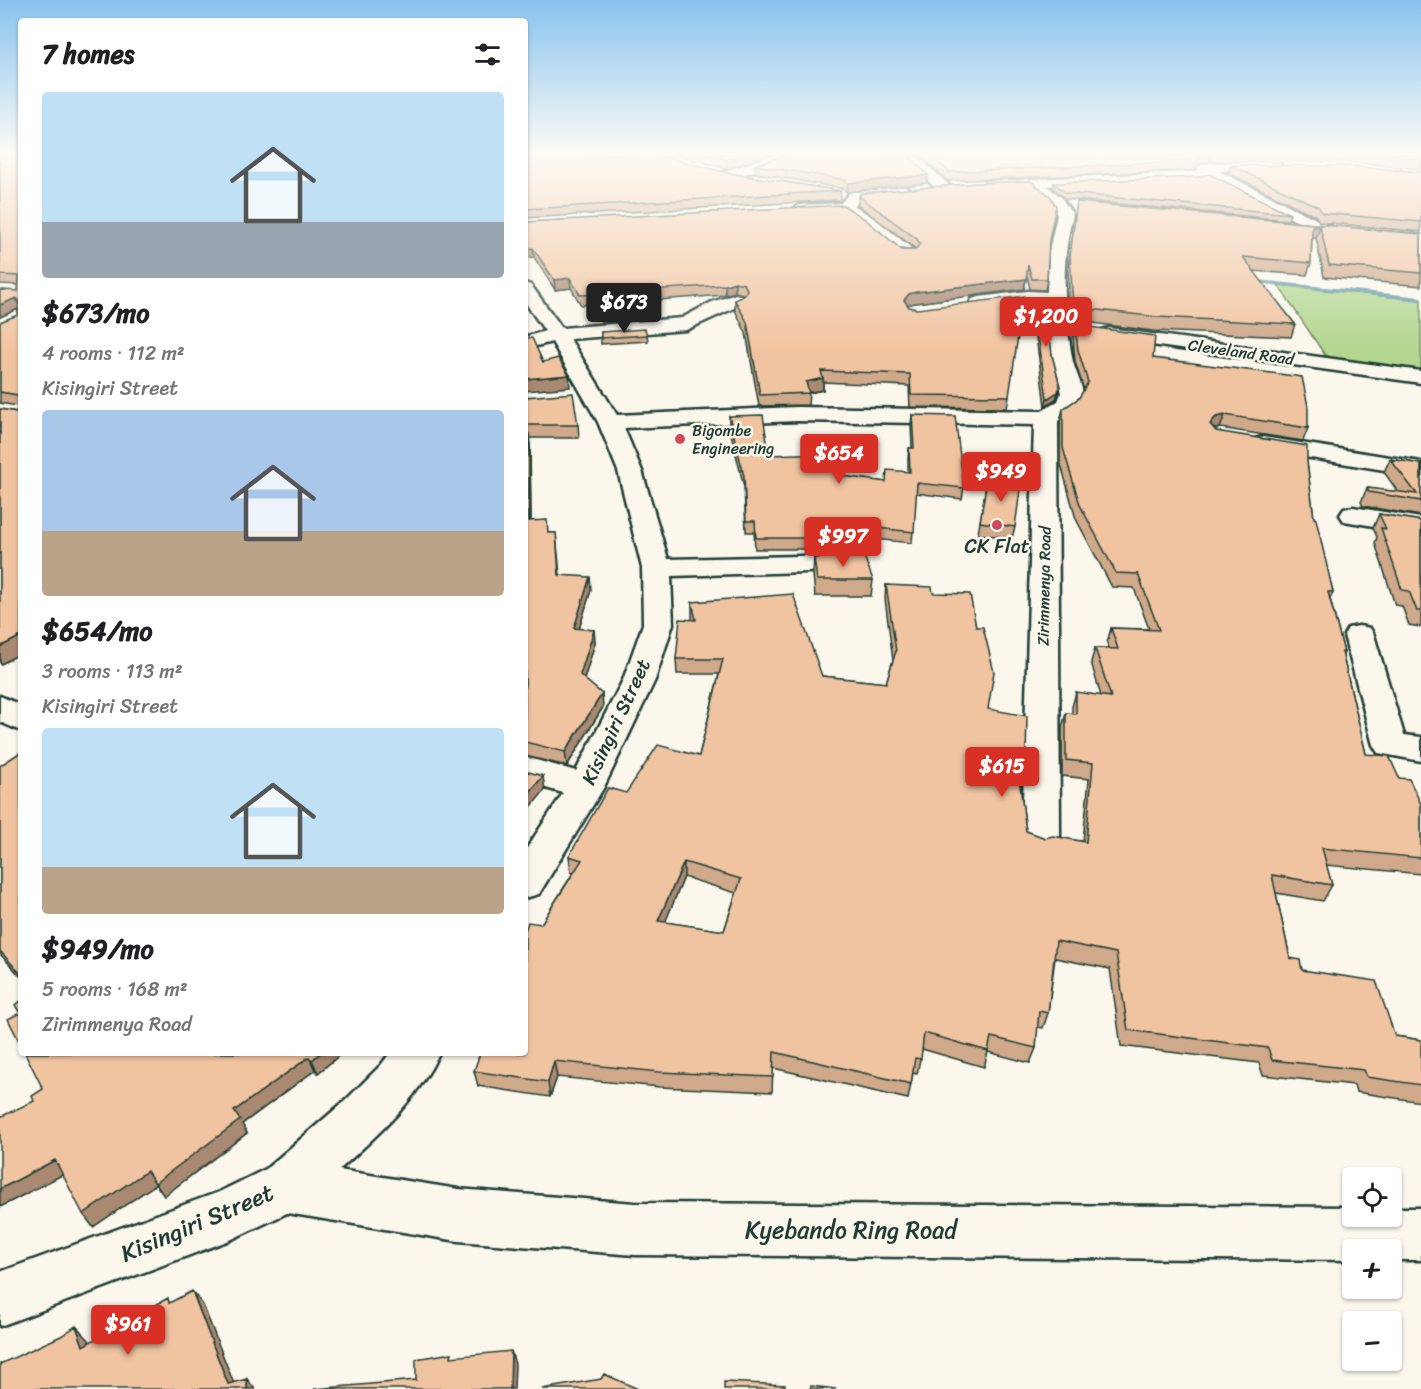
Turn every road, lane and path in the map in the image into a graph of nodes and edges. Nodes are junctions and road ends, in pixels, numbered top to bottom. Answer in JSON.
{"nodes":[{"id":1,"x":867,"y":219,"type":"edge"},
{"id":2,"x":1064,"y":219,"type":"edge"},
{"id":3,"x":1307,"y":219,"type":"edge"},
{"id":4,"x":1280,"y":226,"type":"edge"},
{"id":5,"x":908,"y":254,"type":"edge"},
{"id":6,"x":528,"y":293,"type":"edge"},
{"id":7,"x":1058,"y":298,"type":"junction"},
{"id":8,"x":736,"y":300,"type":"edge"},
{"id":9,"x":963,"y":305,"type":"edge"},
{"id":10,"x":1080,"y":330,"type":"junction"},
{"id":11,"x":557,"y":334,"type":"junction"},
{"id":12,"x":528,"y":342,"type":"edge"},
{"id":13,"x":1421,"y":377,"type":"edge"},
{"id":14,"x":1046,"y":417,"type":"junction"},
{"id":15,"x":610,"y":422,"type":"junction"},
{"id":16,"x":1243,"y":441,"type":"edge"},
{"id":17,"x":1421,"y":469,"type":"edge"},
{"id":18,"x":1353,"y":515,"type":"dead end"},
{"id":19,"x":1421,"y":526,"type":"edge"},
{"id":20,"x":843,"y":563,"type":"edge"},
{"id":21,"x":656,"y":568,"type":"junction"},
{"id":22,"x":1359,"y":635,"type":"dead end"},
{"id":23,"x":0,"y":707,"type":"edge"},
{"id":24,"x":18,"y":718,"type":"edge"},
{"id":25,"x":1421,"y":749,"type":"edge"},
{"id":26,"x":528,"y":770,"type":"edge"},
{"id":27,"x":586,"y":787,"type":"junction"},
{"id":28,"x":1041,"y":837,"type":"edge"},
{"id":29,"x":528,"y":878,"type":"edge"},
{"id":30,"x":414,"y":1056,"type":"edge"},
{"id":31,"x":284,"y":1186,"type":"junction"},
{"id":32,"x":1421,"y":1234,"type":"edge"},
{"id":33,"x":0,"y":1299,"type":"edge"}],
"edges":[{"from":1,"to":5,"type":"street"},
{"from":2,"to":7,"type":"street"},
{"from":3,"to":4,"type":"street"},
{"from":6,"to":11,"type":"street","name":"Kisingiri Street"},
{"from":7,"to":9,"type":"street"},
{"from":7,"to":10,"type":"street"},
{"from":8,"to":11,"type":"street"},
{"from":10,"to":13,"type":"street","name":"Cleveland Road"},
{"from":10,"to":14,"type":"street"},
{"from":11,"to":12,"type":"street"},
{"from":11,"to":15,"type":"street","name":"Kisingiri Street"},
{"from":14,"to":15,"type":"street"},
{"from":14,"to":28,"type":"street","name":"Zirimmenya Road"},
{"from":15,"to":21,"type":"street","name":"Kisingiri Street"},
{"from":16,"to":17,"type":"street"},
{"from":18,"to":19,"type":"street"},
{"from":20,"to":21,"type":"street"},
{"from":21,"to":27,"type":"street","name":"Kisingiri Street"},
{"from":22,"to":25,"type":"street"},
{"from":23,"to":24,"type":"street"},
{"from":26,"to":27,"type":"street"},
{"from":27,"to":29,"type":"street","name":"Kisingiri Street"},
{"from":30,"to":31,"type":"street","name":"Kisingiri Street"},
{"from":31,"to":32,"type":"street","name":"Kyebando Ring Road"},
{"from":31,"to":33,"type":"street","name":"Kisingiri Street"}]}
